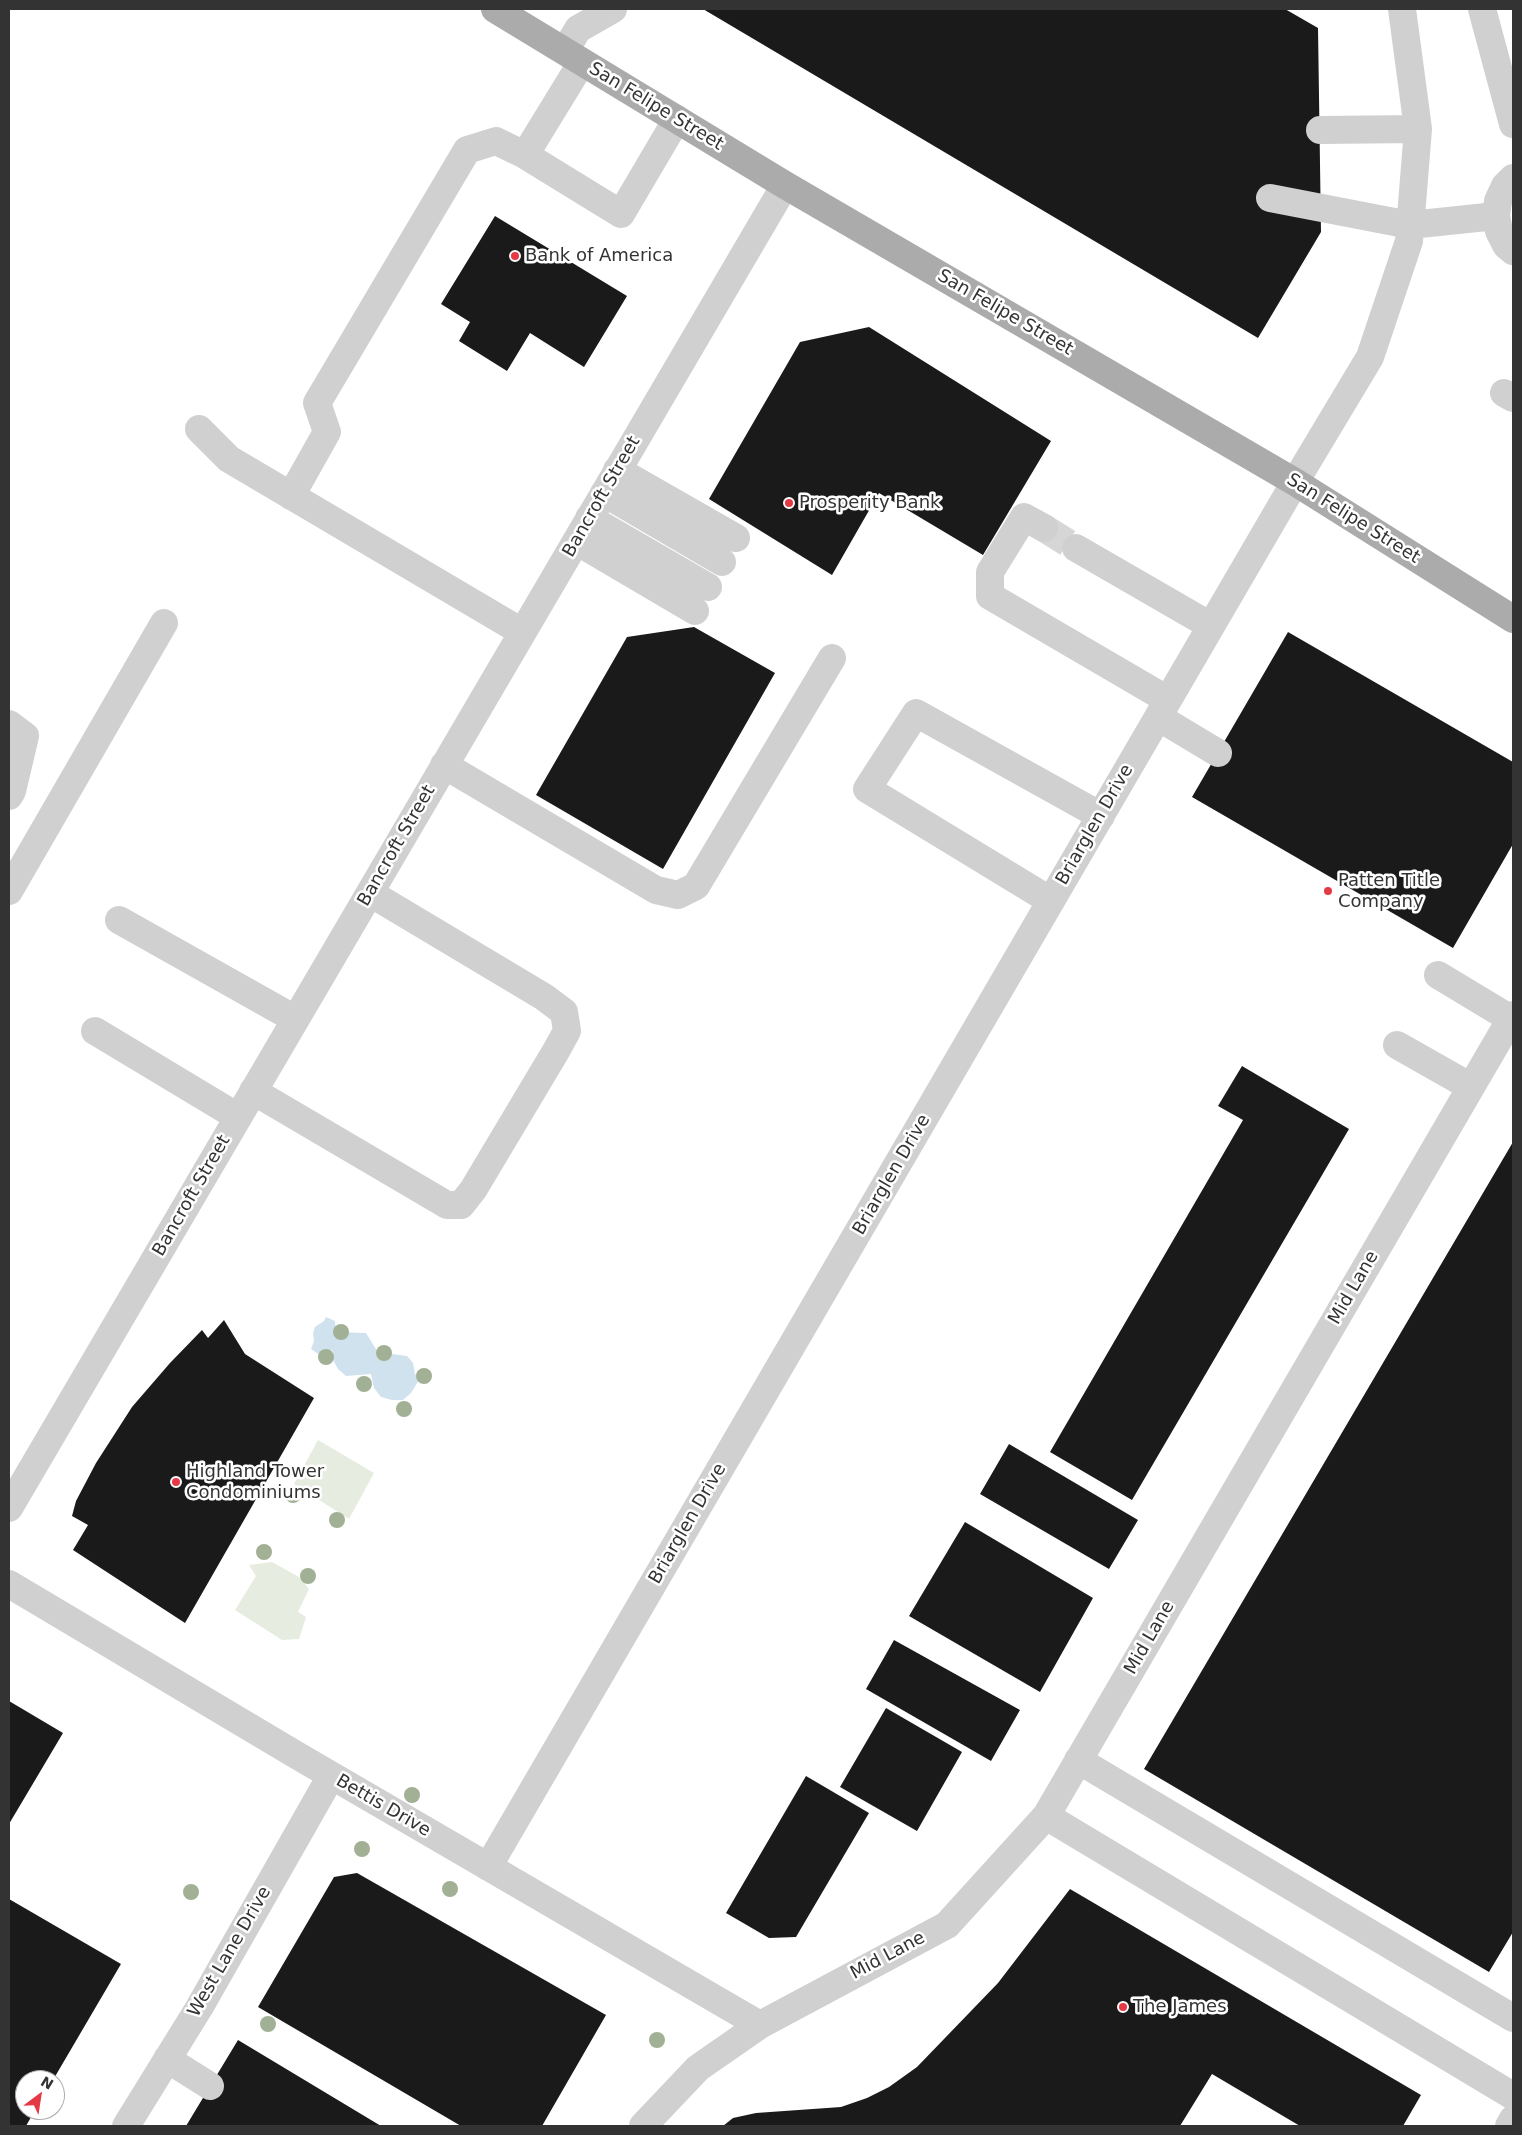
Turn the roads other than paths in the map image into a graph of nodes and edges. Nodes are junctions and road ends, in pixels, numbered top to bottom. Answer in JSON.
{"nodes":[{"id":1,"x":495,"y":9,"type":"edge"},
{"id":2,"x":612,"y":9,"type":"edge"},
{"id":3,"x":1402,"y":9,"type":"edge"},
{"id":4,"x":1482,"y":9,"type":"edge"},
{"id":5,"x":576,"y":38,"type":"edge"},
{"id":6,"x":676,"y":119,"type":"junction"},
{"id":7,"x":1513,"y":124,"type":"edge"},
{"id":8,"x":1418,"y":129,"type":"junction"},
{"id":9,"x":1320,"y":130,"type":"dead end"},
{"id":10,"x":524,"y":155,"type":"junction"},
{"id":11,"x":1513,"y":178,"type":"edge"},
{"id":12,"x":785,"y":185,"type":"junction"},
{"id":13,"x":1270,"y":198,"type":"dead end"},
{"id":14,"x":1496,"y":216,"type":"junction"},
{"id":15,"x":1410,"y":226,"type":"junction"},
{"id":16,"x":1513,"y":251,"type":"edge"},
{"id":17,"x":199,"y":429,"type":"dead end"},
{"id":18,"x":618,"y":470,"type":"junction"},
{"id":19,"x":1295,"y":482,"type":"junction"},
{"id":20,"x":604,"y":493,"type":"junction"},
{"id":21,"x":291,"y":496,"type":"junction"},
{"id":22,"x":589,"y":518,"type":"junction"},
{"id":23,"x":1044,"y":528,"type":"tunnel mouth"},
{"id":24,"x":736,"y":538,"type":"dead end"},
{"id":25,"x":576,"y":542,"type":"junction"},
{"id":26,"x":1076,"y":548,"type":"tunnel mouth"},
{"id":27,"x":722,"y":562,"type":"dead end"},
{"id":28,"x":708,"y":587,"type":"dead end"},
{"id":29,"x":695,"y":611,"type":"dead end"},
{"id":30,"x":1513,"y":619,"type":"edge"},
{"id":31,"x":164,"y":623,"type":"dead end"},
{"id":32,"x":1211,"y":626,"type":"junction"},
{"id":33,"x":522,"y":632,"type":"junction"},
{"id":34,"x":832,"y":658,"type":"dead end"},
{"id":35,"x":1163,"y":708,"type":"junction"},
{"id":36,"x":9,"y":724,"type":"edge"},
{"id":37,"x":1218,"y":753,"type":"dead end"},
{"id":38,"x":444,"y":765,"type":"junction"},
{"id":39,"x":9,"y":796,"type":"edge"},
{"id":40,"x":1101,"y":816,"type":"junction"},
{"id":41,"x":9,"y":891,"type":"edge"},
{"id":42,"x":370,"y":893,"type":"junction"},
{"id":43,"x":1051,"y":901,"type":"junction"},
{"id":44,"x":119,"y":920,"type":"dead end"},
{"id":45,"x":1438,"y":975,"type":"dead end"},
{"id":46,"x":1512,"y":1017,"type":"edge"},
{"id":47,"x":295,"y":1019,"type":"junction"},
{"id":48,"x":95,"y":1031,"type":"dead end"},
{"id":49,"x":1397,"y":1046,"type":"dead end"},
{"id":50,"x":1471,"y":1087,"type":"junction"},
{"id":51,"x":253,"y":1091,"type":"junction"},
{"id":52,"x":238,"y":1117,"type":"junction"},
{"id":53,"x":9,"y":1508,"type":"edge"},
{"id":54,"x":9,"y":1584,"type":"edge"},
{"id":55,"x":1078,"y":1760,"type":"junction"},
{"id":56,"x":331,"y":1776,"type":"junction"},
{"id":57,"x":1046,"y":1816,"type":"junction"},
{"id":58,"x":488,"y":1867,"type":"junction"},
{"id":59,"x":1513,"y":2018,"type":"edge"},
{"id":60,"x":760,"y":2025,"type":"junction"},
{"id":61,"x":167,"y":2059,"type":"junction"},
{"id":62,"x":210,"y":2086,"type":"dead end"},
{"id":63,"x":1513,"y":2096,"type":"edge"},
{"id":64,"x":1513,"y":2119,"type":"edge"},
{"id":65,"x":126,"y":2126,"type":"edge"},
{"id":66,"x":643,"y":2126,"type":"edge"},
{"id":67,"x":1509,"y":2126,"type":"edge"}],
"edges":[{"from":1,"to":5,"type":"main road","name":"San Felipe Street"},
{"from":2,"to":5,"type":"street"},
{"from":3,"to":8,"type":"street","name":"Briarglen Drive"},
{"from":4,"to":7,"type":"street"},
{"from":5,"to":6,"type":"main road","name":"San Felipe Street"},
{"from":5,"to":10,"type":"street"},
{"from":6,"to":10,"type":"street"},
{"from":6,"to":12,"type":"main road","name":"San Felipe Street"},
{"from":8,"to":9,"type":"street"},
{"from":8,"to":15,"type":"street","name":"Briarglen Drive"},
{"from":10,"to":21,"type":"street"},
{"from":11,"to":14,"type":"street"},
{"from":12,"to":18,"type":"street","name":"Bancroft Street"},
{"from":12,"to":19,"type":"main road","name":"San Felipe Street"},
{"from":13,"to":15,"type":"street"},
{"from":14,"to":15,"type":"street"},
{"from":14,"to":16,"type":"street"},
{"from":15,"to":19,"type":"street","name":"Briarglen Drive"},
{"from":17,"to":21,"type":"street"},
{"from":18,"to":20,"type":"street","name":"Bancroft Street"},
{"from":18,"to":24,"type":"street"},
{"from":19,"to":30,"type":"main road","name":"San Felipe Street"},
{"from":19,"to":32,"type":"street","name":"Briarglen Drive"},
{"from":20,"to":22,"type":"street","name":"Bancroft Street"},
{"from":20,"to":27,"type":"street"},
{"from":21,"to":33,"type":"street"},
{"from":22,"to":25,"type":"street","name":"Bancroft Street"},
{"from":22,"to":28,"type":"street"},
{"from":23,"to":35,"type":"street"},
{"from":25,"to":29,"type":"street"},
{"from":25,"to":33,"type":"street","name":"Bancroft Street"},
{"from":26,"to":32,"type":"street"},
{"from":31,"to":41,"type":"street"},
{"from":32,"to":35,"type":"street","name":"Briarglen Drive"},
{"from":33,"to":38,"type":"street","name":"Bancroft Street"},
{"from":34,"to":38,"type":"street"},
{"from":35,"to":37,"type":"street"},
{"from":35,"to":40,"type":"street","name":"Briarglen Drive"},
{"from":36,"to":39,"type":"street"},
{"from":38,"to":42,"type":"street","name":"Bancroft Street"},
{"from":40,"to":43,"type":"street","name":"Briarglen Drive"},
{"from":40,"to":43,"type":"street"},
{"from":42,"to":47,"type":"street","name":"Bancroft Street"},
{"from":42,"to":51,"type":"street"},
{"from":43,"to":58,"type":"street","name":"Briarglen Drive"},
{"from":44,"to":47,"type":"street"},
{"from":45,"to":46,"type":"street"},
{"from":46,"to":50,"type":"street","name":"Mid Lane"},
{"from":47,"to":51,"type":"street","name":"Bancroft Street"},
{"from":48,"to":52,"type":"street"},
{"from":49,"to":50,"type":"street"},
{"from":50,"to":55,"type":"street","name":"Mid Lane"},
{"from":51,"to":52,"type":"street","name":"Bancroft Street"},
{"from":52,"to":53,"type":"street","name":"Bancroft Street"},
{"from":54,"to":56,"type":"street","name":"Bettis Drive"},
{"from":55,"to":57,"type":"street","name":"Mid Lane"},
{"from":55,"to":59,"type":"street"},
{"from":56,"to":58,"type":"street","name":"Bettis Drive"},
{"from":56,"to":61,"type":"street","name":"West Lane Drive"},
{"from":57,"to":60,"type":"street","name":"Mid Lane"},
{"from":57,"to":63,"type":"street"},
{"from":58,"to":60,"type":"street","name":"Bettis Drive"},
{"from":60,"to":66,"type":"street","name":"Mid Lane"},
{"from":61,"to":62,"type":"street"},
{"from":61,"to":65,"type":"street","name":"West Lane Drive"},
{"from":64,"to":67,"type":"street"}]}
